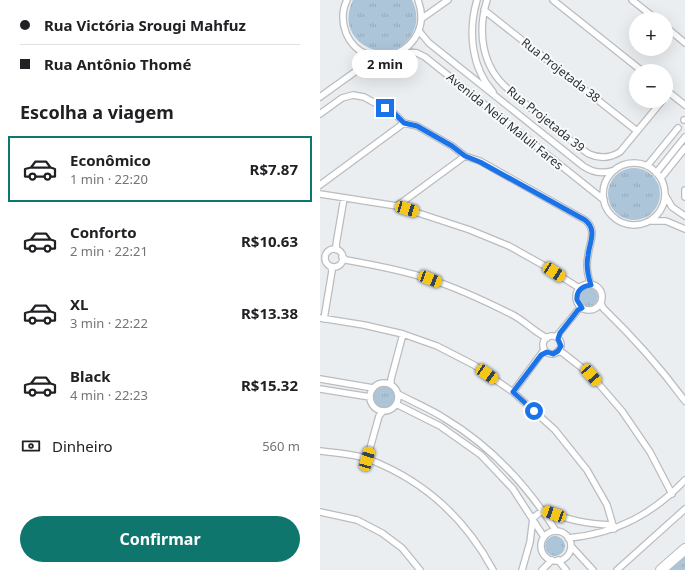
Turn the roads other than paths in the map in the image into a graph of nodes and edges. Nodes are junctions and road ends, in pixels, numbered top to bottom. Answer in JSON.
{"nodes":[{"id":1,"x":418,"y":0,"type":"edge"},
{"id":2,"x":448,"y":0,"type":"edge"},
{"id":3,"x":477,"y":0,"type":"edge"},
{"id":4,"x":487,"y":0,"type":"edge"},
{"id":5,"x":553,"y":0,"type":"edge"},
{"id":6,"x":632,"y":0,"type":"edge"},
{"id":7,"x":345,"y":1,"type":"edge"},
{"id":8,"x":484,"y":10,"type":"junction"},
{"id":9,"x":647,"y":12,"type":"edge"},
{"id":10,"x":422,"y":19,"type":"junction"},
{"id":11,"x":419,"y":31,"type":"junction"},
{"id":12,"x":673,"y":33,"type":"edge"},
{"id":13,"x":685,"y":43,"type":"edge"},
{"id":14,"x":402,"y":51,"type":"junction"},
{"id":15,"x":378,"y":56,"type":"junction"},
{"id":16,"x":633,"y":64,"type":"edge"},
{"id":17,"x":320,"y":97,"type":"edge"},
{"id":18,"x":673,"y":97,"type":"edge"},
{"id":19,"x":501,"y":101,"type":"junction"},
{"id":20,"x":685,"y":105,"type":"edge"},
{"id":21,"x":656,"y":108,"type":"edge"},
{"id":22,"x":320,"y":114,"type":"edge"},
{"id":23,"x":404,"y":123,"type":"junction"},
{"id":24,"x":678,"y":128,"type":"dead end"},
{"id":25,"x":637,"y":131,"type":"junction"},
{"id":26,"x":685,"y":138,"type":"edge"},
{"id":27,"x":685,"y":148,"type":"edge"},
{"id":28,"x":465,"y":156,"type":"junction"},
{"id":29,"x":647,"y":166,"type":"junction"},
{"id":30,"x":615,"y":170,"type":"junction"},
{"id":31,"x":656,"y":173,"type":"junction"},
{"id":32,"x":660,"y":178,"type":"junction"},
{"id":33,"x":320,"y":185,"type":"edge"},
{"id":34,"x":685,"y":190,"type":"edge"},
{"id":35,"x":320,"y":194,"type":"edge"},
{"id":36,"x":665,"y":195,"type":"junction"},
{"id":37,"x":685,"y":196,"type":"edge"},
{"id":38,"x":344,"y":198,"type":"junction"},
{"id":39,"x":604,"y":200,"type":"junction"},
{"id":40,"x":397,"y":206,"type":"junction"},
{"id":41,"x":685,"y":216,"type":"edge"},
{"id":42,"x":648,"y":222,"type":"junction"},
{"id":43,"x":685,"y":229,"type":"edge"},
{"id":44,"x":335,"y":248,"type":"junction"},
{"id":45,"x":323,"y":256,"type":"edge"},
{"id":46,"x":343,"y":259,"type":"junction"},
{"id":47,"x":333,"y":268,"type":"junction"},
{"id":48,"x":582,"y":287,"type":"junction"},
{"id":49,"x":600,"y":306,"type":"junction"},
{"id":50,"x":580,"y":308,"type":"junction"},
{"id":51,"x":322,"y":319,"type":"edge"},
{"id":52,"x":403,"y":334,"type":"junction"},
{"id":53,"x":558,"y":336,"type":"junction"},
{"id":54,"x":546,"y":339,"type":"junction"},
{"id":55,"x":561,"y":351,"type":"junction"},
{"id":56,"x":544,"y":352,"type":"junction"},
{"id":57,"x":320,"y":379,"type":"edge"},
{"id":58,"x":389,"y":382,"type":"junction"},
{"id":59,"x":373,"y":388,"type":"junction"},
{"id":60,"x":320,"y":389,"type":"edge"},
{"id":61,"x":513,"y":392,"type":"junction"},
{"id":62,"x":398,"y":394,"type":"junction"},
{"id":63,"x":370,"y":397,"type":"junction"},
{"id":64,"x":685,"y":400,"type":"edge"},
{"id":65,"x":396,"y":404,"type":"junction"},
{"id":66,"x":380,"y":412,"type":"junction"},
{"id":67,"x":320,"y":451,"type":"edge"},
{"id":68,"x":367,"y":459,"type":"junction"},
{"id":69,"x":685,"y":480,"type":"edge"},
{"id":70,"x":672,"y":494,"type":"junction"},
{"id":71,"x":685,"y":509,"type":"edge"},
{"id":72,"x":543,"y":510,"type":"junction"},
{"id":73,"x":320,"y":512,"type":"edge"},
{"id":74,"x":532,"y":518,"type":"junction"},
{"id":75,"x":614,"y":527,"type":"junction"},
{"id":76,"x":556,"y":531,"type":"junction"},
{"id":77,"x":544,"y":537,"type":"junction"},
{"id":78,"x":570,"y":542,"type":"junction"},
{"id":79,"x":685,"y":549,"type":"edge"},
{"id":80,"x":552,"y":559,"type":"junction"},
{"id":81,"x":543,"y":568,"type":"edge"},
{"id":82,"x":420,"y":570,"type":"edge"},
{"id":83,"x":493,"y":570,"type":"edge"},
{"id":84,"x":522,"y":570,"type":"edge"},
{"id":85,"x":566,"y":570,"type":"edge"},
{"id":86,"x":593,"y":570,"type":"edge"},
{"id":87,"x":616,"y":570,"type":"edge"},
{"id":88,"x":661,"y":570,"type":"edge"}],
"edges":[{"from":1,"to":10,"type":"street"},
{"from":2,"to":10,"type":"street"},
{"from":3,"to":19,"type":"street"},
{"from":4,"to":8,"type":"street","name":"Rua Projetada 39"},
{"from":5,"to":16,"type":"street"},
{"from":6,"to":9,"type":"street"},
{"from":7,"to":15,"type":"street"},
{"from":8,"to":25,"type":"street","name":"Rua Projetada 38"},
{"from":8,"to":25,"type":"street","name":"Rua Projetada 39"},
{"from":10,"to":11,"type":"street"},
{"from":11,"to":14,"type":"street"},
{"from":11,"to":19,"type":"street","name":"Avenida Neid Maluli Fares"},
{"from":12,"to":13,"type":"street"},
{"from":14,"to":15,"type":"street"},
{"from":14,"to":39,"type":"street","name":"Avenida Neid Maluli Fares"},
{"from":15,"to":17,"type":"street"},
{"from":18,"to":20,"type":"street"},
{"from":19,"to":30,"type":"street","name":"Avenida Neid Maluli Fares"},
{"from":21,"to":25,"type":"street"},
{"from":22,"to":23,"type":"street"},
{"from":23,"to":28,"type":"street"},
{"from":23,"to":33,"type":"street"},
{"from":24,"to":29,"type":"street"},
{"from":26,"to":31,"type":"street"},
{"from":27,"to":32,"type":"street"},
{"from":28,"to":40,"type":"street"},
{"from":28,"to":48,"type":"street"},
{"from":29,"to":30,"type":"street"},
{"from":29,"to":31,"type":"street"},
{"from":30,"to":39,"type":"street"},
{"from":31,"to":32,"type":"street"},
{"from":32,"to":36,"type":"street"},
{"from":34,"to":37,"type":"street"},
{"from":35,"to":38,"type":"street"},
{"from":36,"to":41,"type":"street"},
{"from":36,"to":42,"type":"street"},
{"from":38,"to":40,"type":"street"},
{"from":38,"to":44,"type":"street"},
{"from":39,"to":42,"type":"street"},
{"from":40,"to":48,"type":"street"},
{"from":42,"to":43,"type":"street"},
{"from":44,"to":45,"type":"street"},
{"from":44,"to":46,"type":"street"},
{"from":45,"to":47,"type":"street"},
{"from":46,"to":47,"type":"street"},
{"from":46,"to":54,"type":"street"},
{"from":47,"to":51,"type":"street"},
{"from":48,"to":49,"type":"street"},
{"from":48,"to":50,"type":"street"},
{"from":49,"to":50,"type":"street"},
{"from":49,"to":64,"type":"street"},
{"from":50,"to":53,"type":"street"},
{"from":51,"to":52,"type":"street"},
{"from":52,"to":58,"type":"street"},
{"from":52,"to":61,"type":"street"},
{"from":53,"to":54,"type":"street"},
{"from":53,"to":55,"type":"street"},
{"from":54,"to":56,"type":"street"},
{"from":55,"to":56,"type":"street"},
{"from":55,"to":70,"type":"street"},
{"from":56,"to":61,"type":"street"},
{"from":57,"to":59,"type":"street"},
{"from":58,"to":59,"type":"street"},
{"from":58,"to":62,"type":"street"},
{"from":59,"to":63,"type":"street"},
{"from":60,"to":63,"type":"street"},
{"from":61,"to":75,"type":"street"},
{"from":62,"to":65,"type":"street"},
{"from":62,"to":72,"type":"street"},
{"from":63,"to":66,"type":"street"},
{"from":65,"to":66,"type":"street"},
{"from":65,"to":74,"type":"street"},
{"from":66,"to":68,"type":"street"},
{"from":67,"to":68,"type":"street"},
{"from":68,"to":83,"type":"street"},
{"from":69,"to":70,"type":"street"},
{"from":70,"to":75,"type":"street"},
{"from":71,"to":87,"type":"street"},
{"from":72,"to":74,"type":"street"},
{"from":72,"to":75,"type":"street"},
{"from":72,"to":76,"type":"street"},
{"from":73,"to":82,"type":"street"},
{"from":74,"to":77,"type":"street"},
{"from":74,"to":84,"type":"street"},
{"from":75,"to":78,"type":"street"},
{"from":76,"to":77,"type":"street"},
{"from":76,"to":78,"type":"street"},
{"from":77,"to":80,"type":"street"},
{"from":78,"to":80,"type":"street"},
{"from":78,"to":86,"type":"street"},
{"from":79,"to":88,"type":"highway"},
{"from":80,"to":81,"type":"street"},
{"from":80,"to":85,"type":"street"}]}
